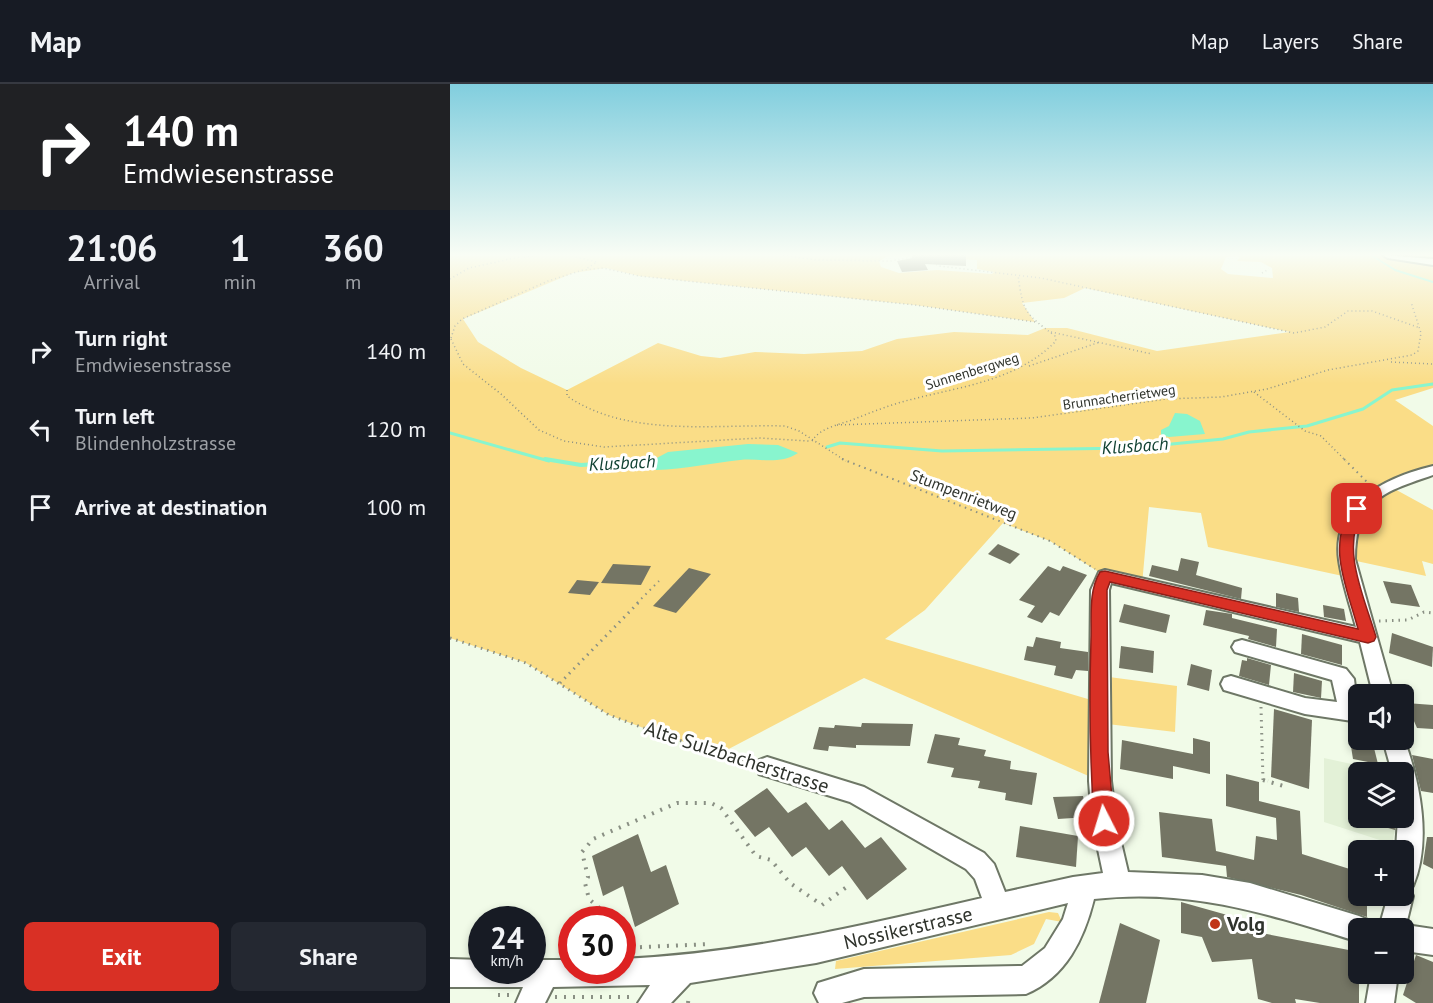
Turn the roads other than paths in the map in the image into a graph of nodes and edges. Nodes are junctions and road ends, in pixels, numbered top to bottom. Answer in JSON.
{"nodes":[{"id":1,"x":1433,"y":470,"type":"edge"},
{"id":2,"x":1366,"y":630,"type":"junction"},
{"id":3,"x":1242,"y":647,"type":"dead end"},
{"id":4,"x":1231,"y":684,"type":"dead end"},
{"id":5,"x":1380,"y":684,"type":"edge"},
{"id":6,"x":1348,"y":693,"type":"edge"},
{"id":7,"x":1348,"y":712,"type":"edge"},
{"id":8,"x":767,"y":767,"type":"road end"},
{"id":9,"x":1118,"y":884,"type":"junction"},
{"id":10,"x":1084,"y":888,"type":"junction"},
{"id":11,"x":998,"y":907,"type":"junction"},
{"id":12,"x":1348,"y":926,"type":"edge"},
{"id":13,"x":1414,"y":939,"type":"edge"},
{"id":14,"x":1433,"y":942,"type":"edge"},
{"id":15,"x":683,"y":970,"type":"junction"},
{"id":16,"x":546,"y":972,"type":"edge"},
{"id":17,"x":450,"y":973,"type":"edge"},
{"id":18,"x":468,"y":973,"type":"edge"},
{"id":19,"x":540,"y":984,"type":"edge"},
{"id":20,"x":1383,"y":984,"type":"edge"},
{"id":21,"x":828,"y":993,"type":"dead end"},
{"id":22,"x":531,"y":1000,"type":"edge"},
{"id":23,"x":656,"y":1000,"type":"edge"},
{"id":24,"x":1380,"y":1003,"type":"edge"}],
"edges":[{"from":1,"to":2,"type":"street"},
{"from":2,"to":5,"type":"street"},
{"from":2,"to":9,"type":"street"},
{"from":3,"to":6,"type":"street"},
{"from":4,"to":7,"type":"street"},
{"from":8,"to":11,"type":"street","name":"Alte Sulzbacherstrasse"},
{"from":9,"to":10,"type":"street","name":"Nossikerstrasse"},
{"from":9,"to":12,"type":"street","name":"Nossikerstrasse"},
{"from":10,"to":11,"type":"street","name":"Nossikerstrasse"},
{"from":10,"to":21,"type":"street"},
{"from":11,"to":15,"type":"street","name":"Nossikerstrasse"},
{"from":13,"to":14,"type":"street"},
{"from":15,"to":16,"type":"street","name":"Nossikerstrasse"},
{"from":15,"to":23,"type":"street"},
{"from":17,"to":18,"type":"street","name":"Nossikerstrasse"},
{"from":19,"to":22,"type":"street"},
{"from":20,"to":24,"type":"street"}]}
